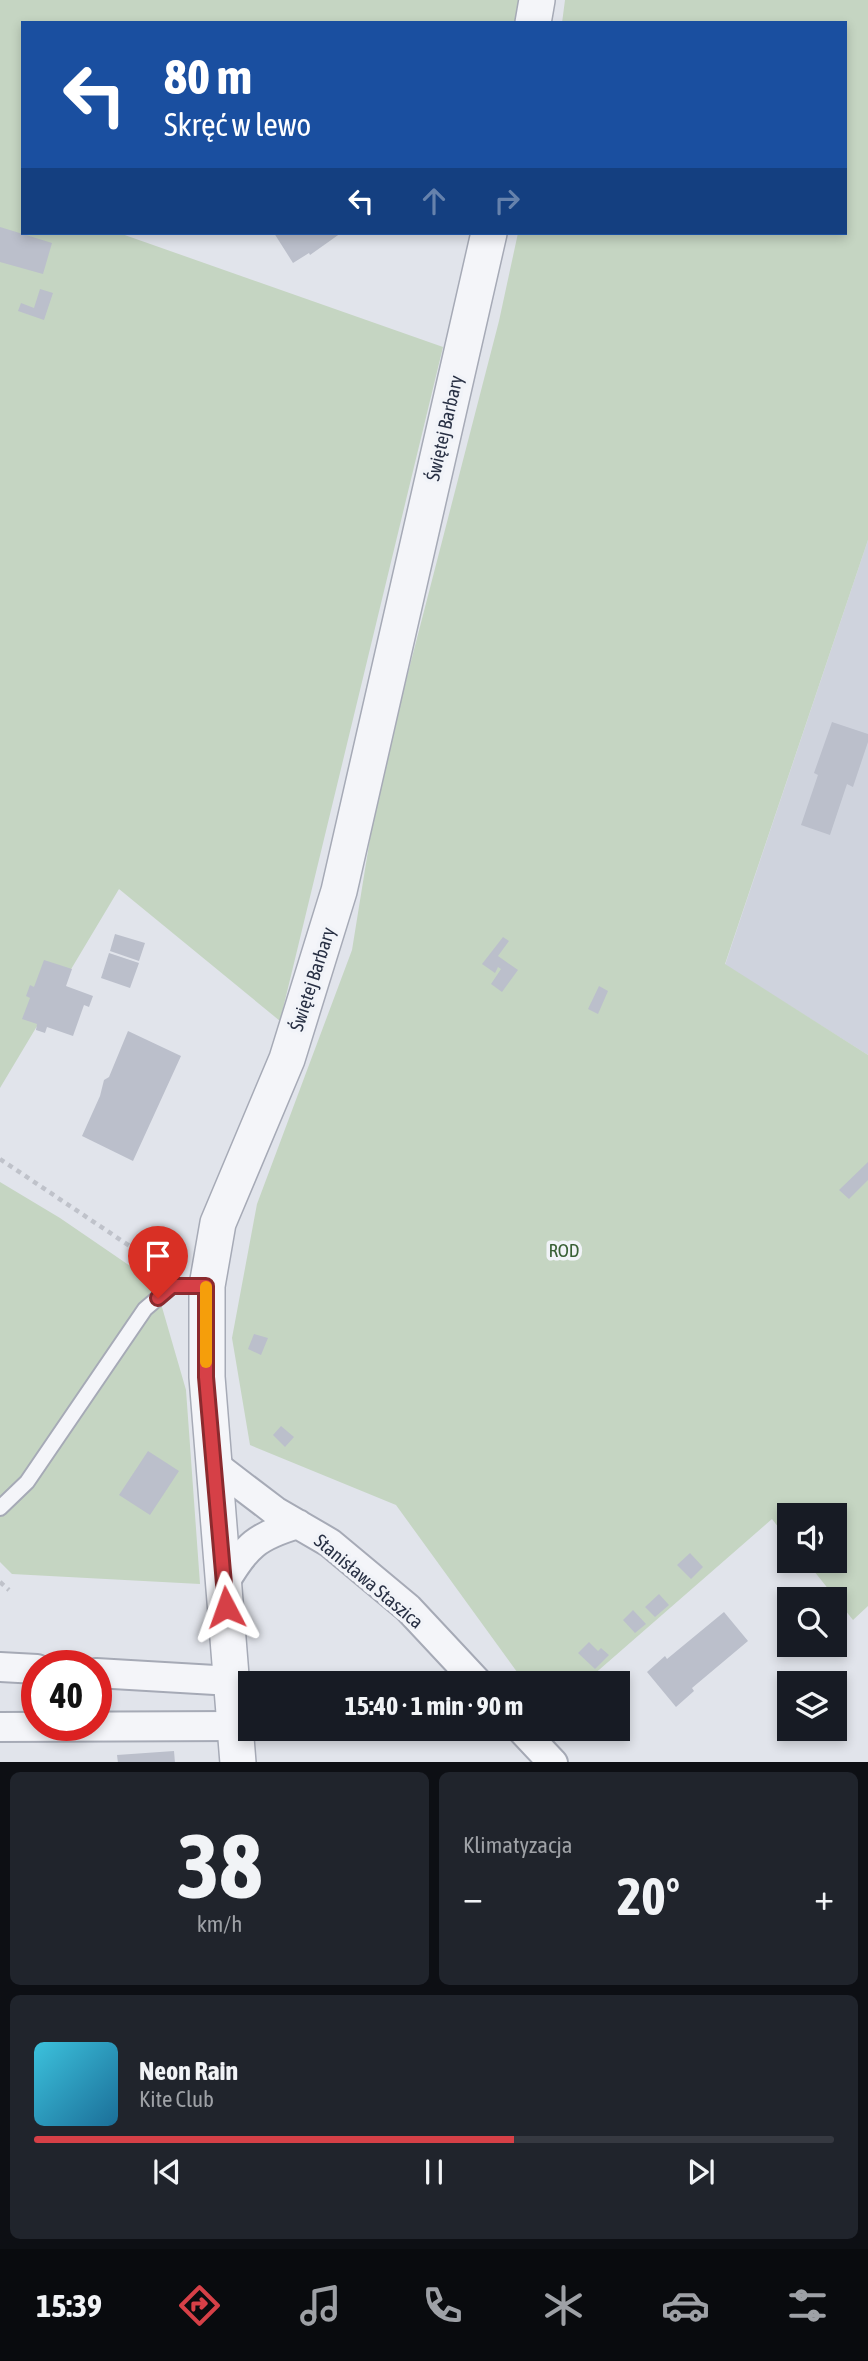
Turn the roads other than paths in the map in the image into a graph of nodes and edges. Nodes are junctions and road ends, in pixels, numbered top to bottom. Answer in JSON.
{"nodes":[{"id":1,"x":537,"y":0,"type":"edge"},
{"id":2,"x":533,"y":21,"type":"edge"},
{"id":3,"x":489,"y":235,"type":"edge"},
{"id":4,"x":206,"y":1286,"type":"junction"},
{"id":5,"x":216,"y":1466,"type":"junction"},
{"id":6,"x":0,"y":1508,"type":"edge"},
{"id":7,"x":298,"y":1524,"type":"junction"},
{"id":8,"x":225,"y":1583,"type":"junction"},
{"id":9,"x":0,"y":1667,"type":"edge"},
{"id":10,"x":21,"y":1668,"type":"edge"},
{"id":11,"x":467,"y":1671,"type":"edge"},
{"id":12,"x":112,"y":1674,"type":"edge"},
{"id":13,"x":232,"y":1681,"type":"junction"},
{"id":14,"x":235,"y":1726,"type":"junction"},
{"id":15,"x":0,"y":1727,"type":"edge"},
{"id":16,"x":533,"y":1741,"type":"edge"},
{"id":17,"x":238,"y":1762,"type":"edge"},
{"id":18,"x":553,"y":1762,"type":"edge"}],
"edges":[{"from":1,"to":2,"type":"street"},
{"from":3,"to":4,"type":"street","name":"Świętej Barbary"},
{"from":4,"to":5,"type":"street","name":"Świętej Barbary"},
{"from":4,"to":6,"type":"lane"},
{"from":5,"to":7,"type":"street","name":"Stanisława Staszica"},
{"from":5,"to":8,"type":"street","name":"Świętej Barbary"},
{"from":7,"to":8,"type":"street"},
{"from":7,"to":11,"type":"street","name":"Stanisława Staszica"},
{"from":8,"to":13,"type":"street","name":"Świętej Barbary"},
{"from":9,"to":10,"type":"street"},
{"from":12,"to":13,"type":"street"},
{"from":13,"to":14,"type":"street","name":"Świętej Barbary"},
{"from":14,"to":15,"type":"street"},
{"from":14,"to":17,"type":"street","name":"Świętej Barbary"},
{"from":16,"to":18,"type":"street"}]}
